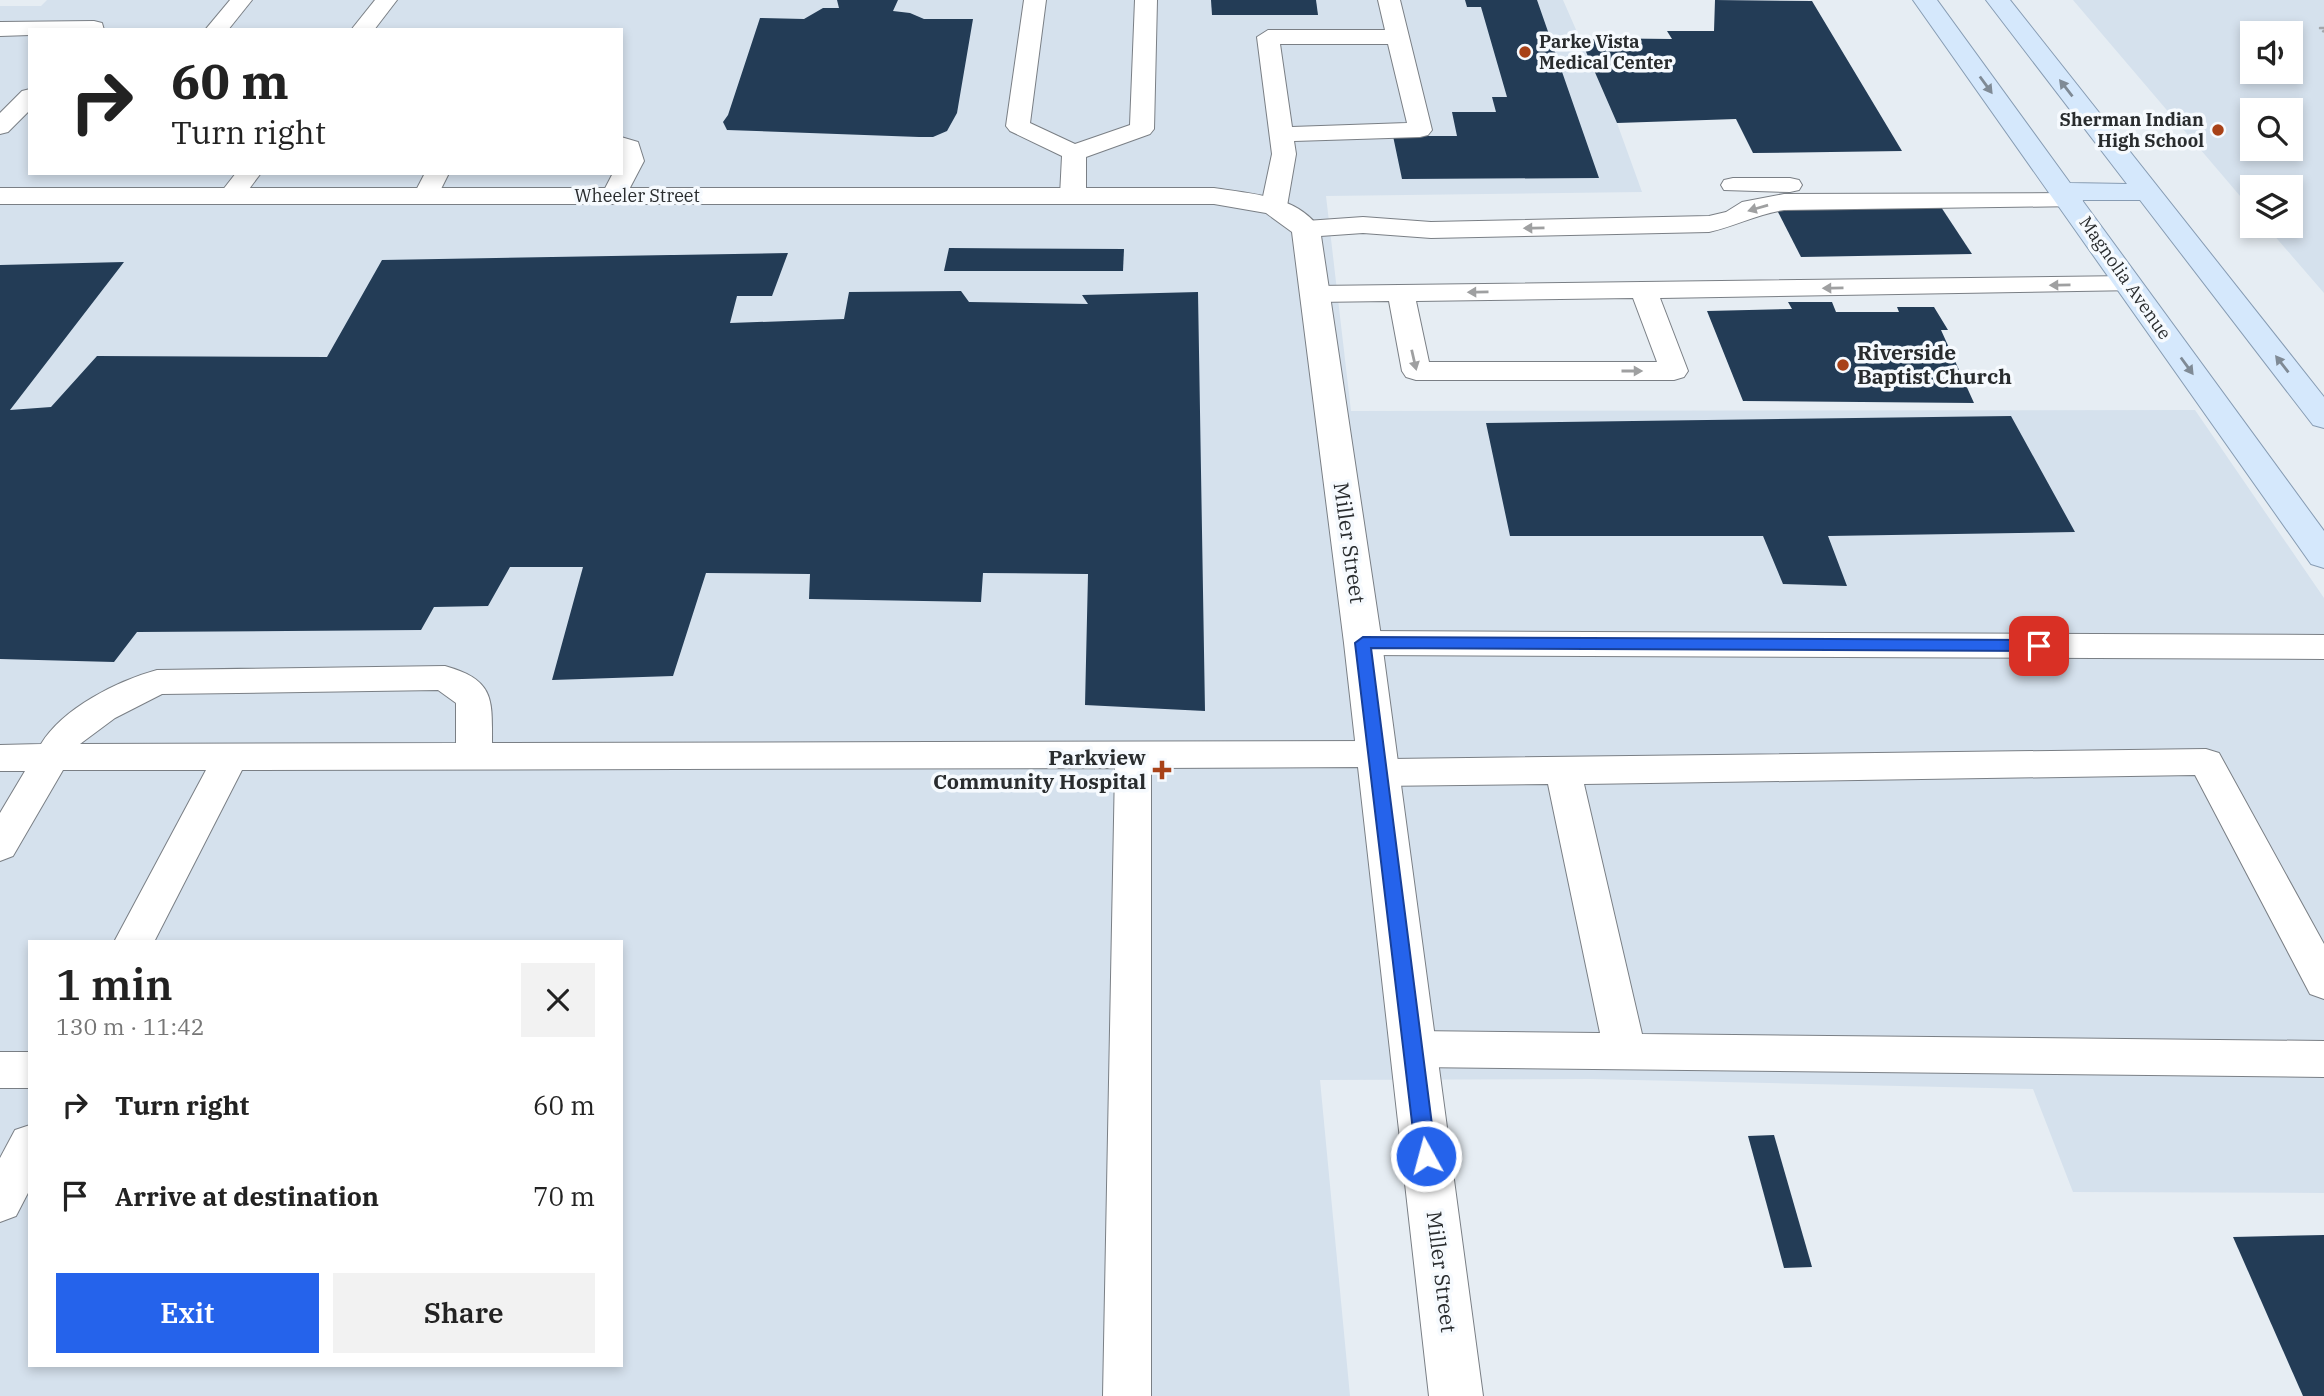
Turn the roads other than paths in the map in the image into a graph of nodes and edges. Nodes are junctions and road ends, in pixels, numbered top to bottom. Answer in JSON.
{"nodes":[{"id":1,"x":241,"y":0,"type":"edge"},
{"id":2,"x":386,"y":0,"type":"edge"},
{"id":3,"x":1035,"y":0,"type":"edge"},
{"id":4,"x":1146,"y":0,"type":"edge"},
{"id":5,"x":1389,"y":0,"type":"edge"},
{"id":6,"x":1925,"y":0,"type":"edge"},
{"id":7,"x":1998,"y":0,"type":"edge"},
{"id":8,"x":218,"y":28,"type":"edge"},
{"id":9,"x":364,"y":28,"type":"edge"},
{"id":10,"x":28,"y":29,"type":"edge"},
{"id":11,"x":0,"y":30,"type":"edge"},
{"id":12,"x":1398,"y":37,"type":"junction"},
{"id":13,"x":28,"y":98,"type":"edge"},
{"id":14,"x":0,"y":127,"type":"edge"},
{"id":15,"x":1281,"y":134,"type":"junction"},
{"id":16,"x":623,"y":144,"type":"edge"},
{"id":17,"x":1074,"y":153,"type":"junction"},
{"id":18,"x":247,"y":175,"type":"edge"},
{"id":19,"x":432,"y":184,"type":"edge"},
{"id":20,"x":1733,"y":185,"type":"dead end"},
{"id":21,"x":2146,"y":192,"type":"junction"},
{"id":22,"x":0,"y":196,"type":"edge"},
{"id":23,"x":231,"y":196,"type":"junction"},
{"id":24,"x":614,"y":196,"type":"junction"},
{"id":25,"x":1073,"y":196,"type":"junction"},
{"id":26,"x":2066,"y":196,"type":"junction"},
{"id":27,"x":1274,"y":205,"type":"junction"},
{"id":28,"x":1306,"y":229,"type":"junction"},
{"id":29,"x":2129,"y":284,"type":"junction"},
{"id":30,"x":1644,"y":290,"type":"junction"},
{"id":31,"x":1401,"y":293,"type":"junction"},
{"id":32,"x":1315,"y":294,"type":"junction"},
{"id":33,"x":2324,"y":418,"type":"edge"},
{"id":34,"x":2324,"y":556,"type":"edge"},
{"id":35,"x":1363,"y":643,"type":"junction"},
{"id":36,"x":2324,"y":647,"type":"edge"},
{"id":37,"x":1133,"y":755,"type":"junction"},
{"id":38,"x":230,"y":756,"type":"junction"},
{"id":39,"x":474,"y":756,"type":"junction"},
{"id":40,"x":52,"y":757,"type":"junction"},
{"id":41,"x":0,"y":758,"type":"edge"},
{"id":42,"x":1377,"y":763,"type":"junction"},
{"id":43,"x":1563,"y":771,"type":"junction"},
{"id":44,"x":0,"y":846,"type":"edge"},
{"id":45,"x":135,"y":940,"type":"edge"},
{"id":46,"x":2324,"y":982,"type":"edge"},
{"id":47,"x":1413,"y":1049,"type":"junction"},
{"id":48,"x":1625,"y":1052,"type":"junction"},
{"id":49,"x":2324,"y":1059,"type":"edge"},
{"id":50,"x":0,"y":1070,"type":"edge"},
{"id":51,"x":28,"y":1070,"type":"edge"},
{"id":52,"x":28,"y":1148,"type":"edge"},
{"id":53,"x":0,"y":1202,"type":"edge"},
{"id":54,"x":1127,"y":1396,"type":"edge"},
{"id":55,"x":1457,"y":1396,"type":"edge"}],
"edges":[{"from":1,"to":8,"type":"lane"},
{"from":2,"to":9,"type":"lane"},
{"from":3,"to":17,"type":"lane"},
{"from":4,"to":17,"type":"lane"},
{"from":5,"to":12,"type":"lane"},
{"from":6,"to":26,"type":"main road","name":"Magnolia Avenue","one_way":true},
{"from":21,"to":7,"type":"main road","one_way":true},
{"from":10,"to":11,"type":"lane"},
{"from":12,"to":15,"type":"lane"},
{"from":12,"to":15,"type":"lane"},
{"from":13,"to":14,"type":"lane"},
{"from":15,"to":27,"type":"lane"},
{"from":16,"to":24,"type":"lane"},
{"from":17,"to":25,"type":"lane"},
{"from":18,"to":23,"type":"lane"},
{"from":19,"to":23,"type":"street","name":"Wheeler Street"},
{"from":19,"to":24,"type":"street","name":"Wheeler Street"},
{"from":20,"to":26,"type":"lane"},
{"from":21,"to":26,"type":"main road"},
{"from":33,"to":21,"type":"main road","one_way":true},
{"from":22,"to":23,"type":"street","name":"Wheeler Street"},
{"from":24,"to":25,"type":"street","name":"Wheeler Street"},
{"from":25,"to":27,"type":"street","name":"Wheeler Street"},
{"from":26,"to":28,"type":"lane","one_way":true},
{"from":26,"to":29,"type":"main road","name":"Magnolia Avenue"},
{"from":27,"to":28,"type":"street"},
{"from":28,"to":32,"type":"street","name":"Miller Street"},
{"from":29,"to":30,"type":"lane","one_way":true},
{"from":29,"to":34,"type":"main road","name":"Magnolia Avenue","one_way":true},
{"from":30,"to":31,"type":"lane","one_way":true},
{"from":31,"to":30,"type":"lane","one_way":true},
{"from":31,"to":32,"type":"lane"},
{"from":32,"to":35,"type":"street","name":"Miller Street"},
{"from":35,"to":36,"type":"lane"},
{"from":35,"to":42,"type":"street","name":"Miller Street"},
{"from":37,"to":39,"type":"lane"},
{"from":37,"to":42,"type":"lane"},
{"from":37,"to":54,"type":"lane"},
{"from":38,"to":39,"type":"lane"},
{"from":38,"to":40,"type":"lane"},
{"from":38,"to":45,"type":"lane"},
{"from":39,"to":40,"type":"lane"},
{"from":40,"to":41,"type":"lane"},
{"from":40,"to":44,"type":"lane"},
{"from":42,"to":43,"type":"lane"},
{"from":42,"to":47,"type":"street","name":"Miller Street"},
{"from":43,"to":46,"type":"lane"},
{"from":43,"to":48,"type":"lane"},
{"from":47,"to":48,"type":"lane"},
{"from":47,"to":55,"type":"street","name":"Miller Street"},
{"from":48,"to":49,"type":"lane"},
{"from":50,"to":51,"type":"lane"},
{"from":52,"to":53,"type":"lane"}]}
